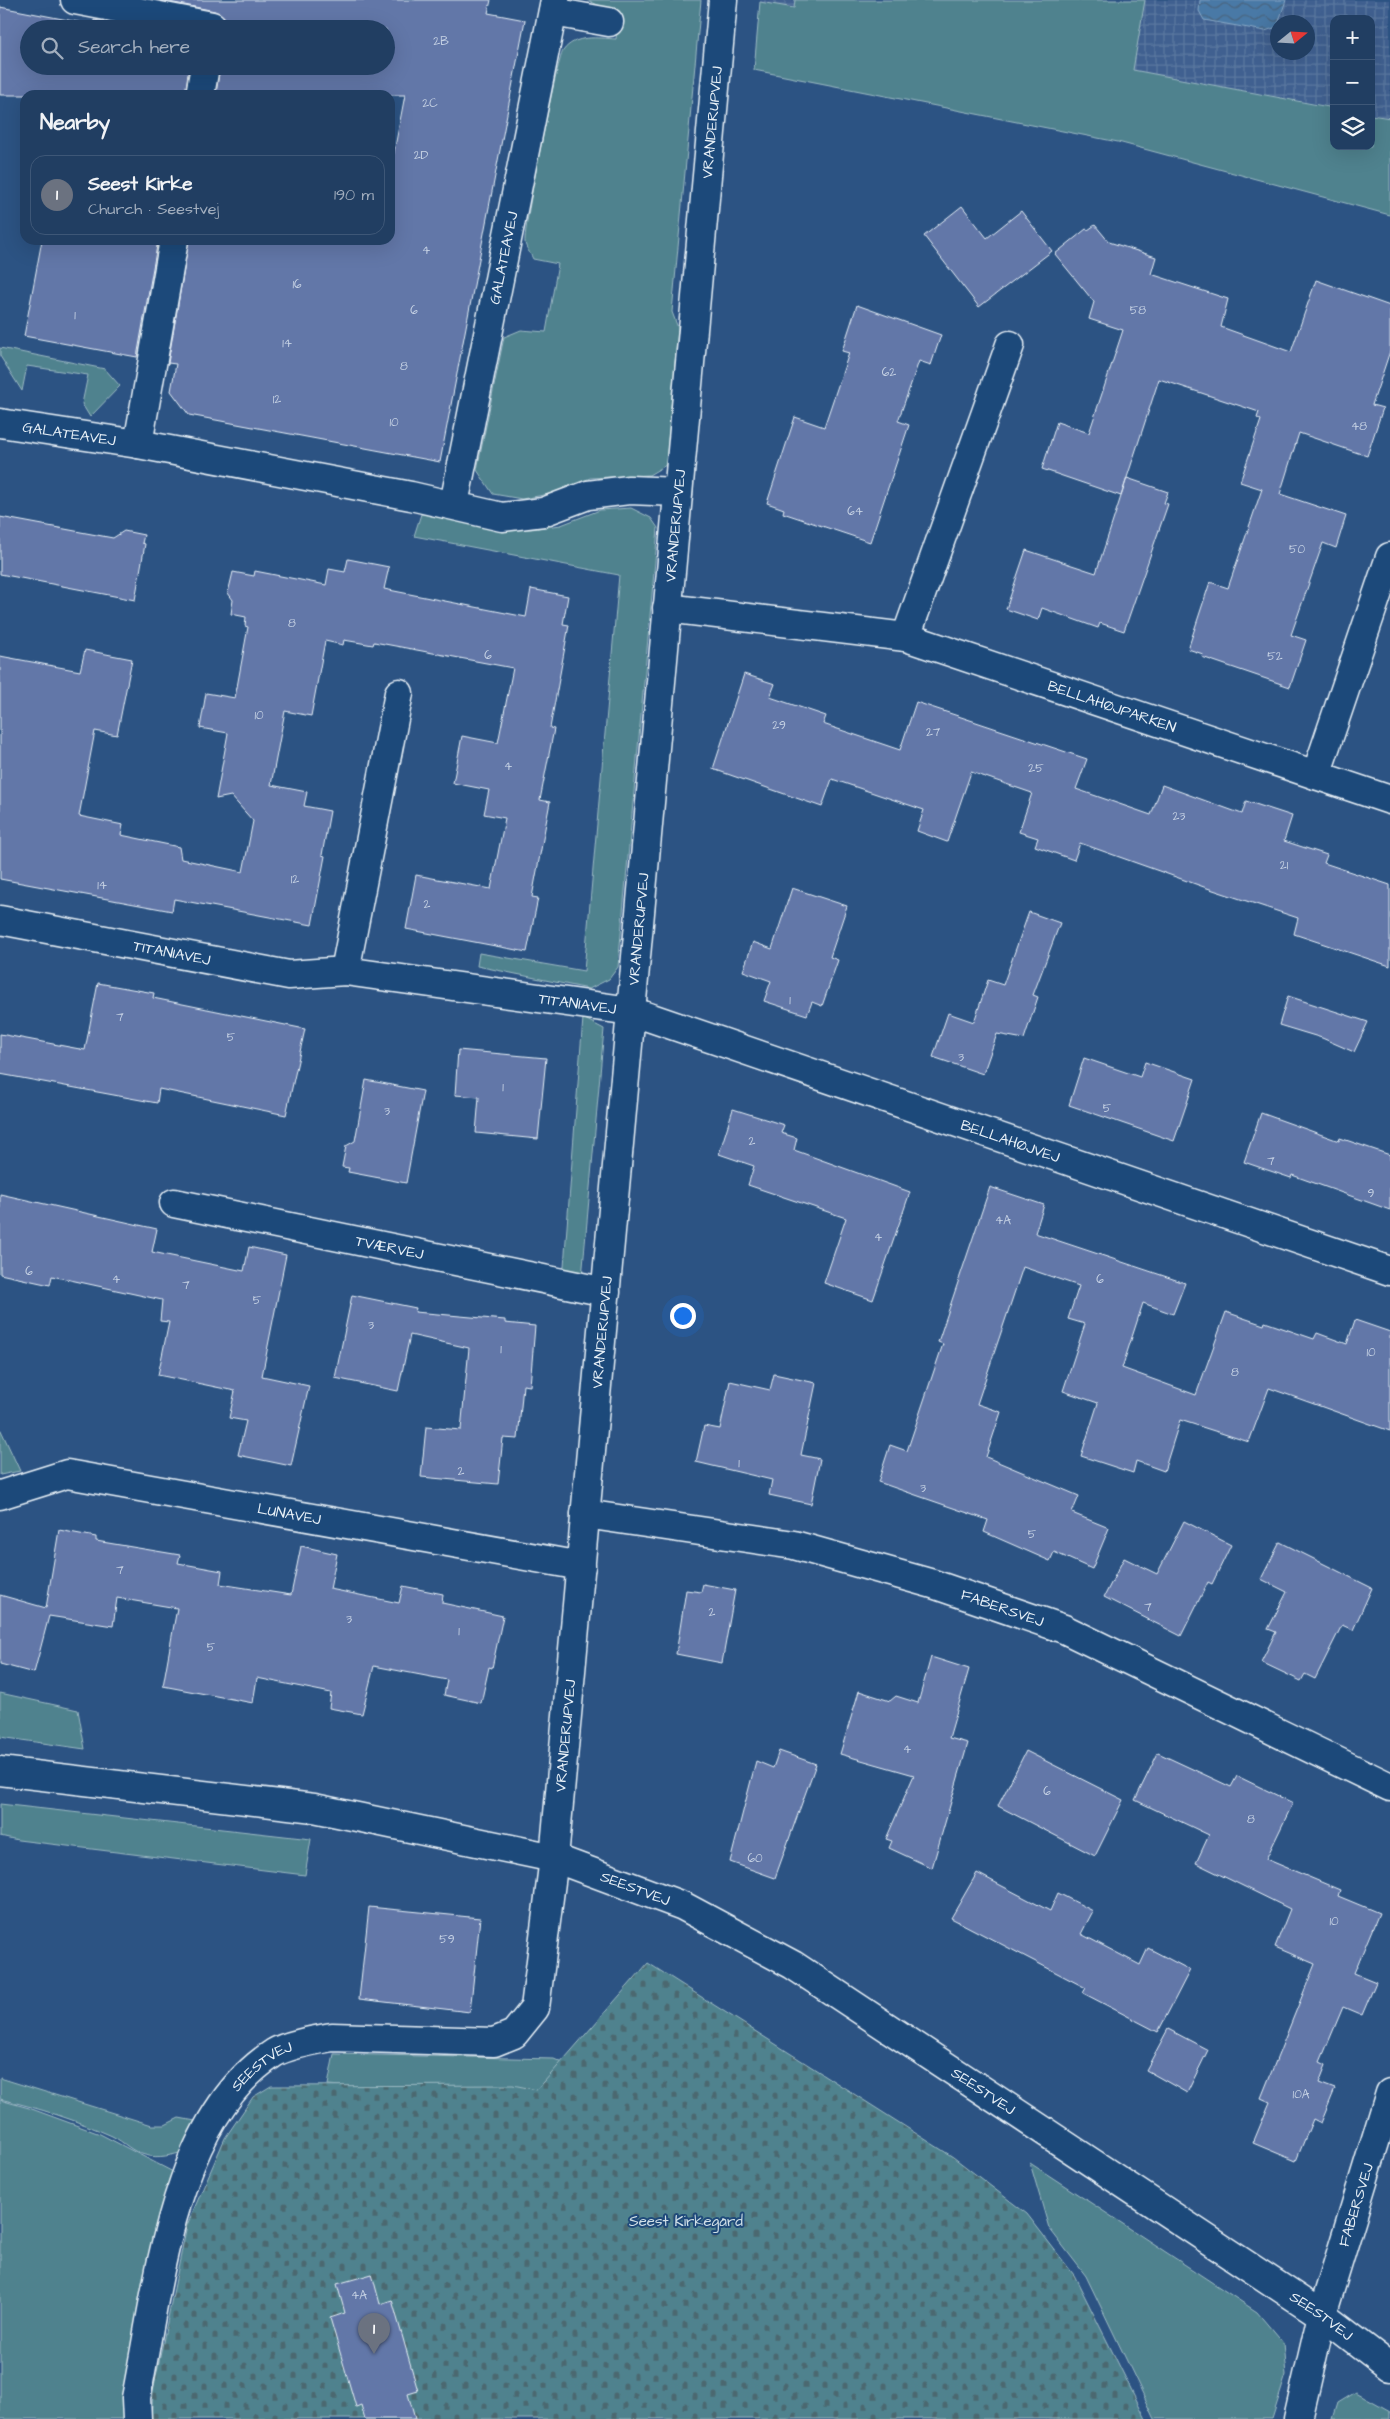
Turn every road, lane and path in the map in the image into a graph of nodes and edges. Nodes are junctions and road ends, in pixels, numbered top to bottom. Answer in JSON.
{"nodes":[{"id":1,"x":75,"y":0,"type":"edge"},
{"id":2,"x":723,"y":0,"type":"edge"},
{"id":3,"x":554,"y":6,"type":"edge"},
{"id":4,"x":180,"y":20,"type":"edge"},
{"id":5,"x":609,"y":22,"type":"dead end"},
{"id":6,"x":203,"y":75,"type":"edge"},
{"id":7,"x":201,"y":90,"type":"edge"},
{"id":8,"x":173,"y":245,"type":"edge"},
{"id":9,"x":1010,"y":345,"type":"dead end"},
{"id":10,"x":0,"y":423,"type":"edge"},
{"id":11,"x":138,"y":444,"type":"junction"},
{"id":12,"x":678,"y":492,"type":"junction"},
{"id":13,"x":454,"y":504,"type":"junction"},
{"id":14,"x":1390,"y":557,"type":"edge"},
{"id":15,"x":667,"y":608,"type":"junction"},
{"id":16,"x":906,"y":637,"type":"junction"},
{"id":17,"x":399,"y":693,"type":"dead end"},
{"id":18,"x":1316,"y":775,"type":"junction"},
{"id":19,"x":1390,"y":800,"type":"edge"},
{"id":20,"x":0,"y":920,"type":"edge"},
{"id":21,"x":345,"y":971,"type":"junction"},
{"id":22,"x":631,"y":1011,"type":"junction"},
{"id":23,"x":174,"y":1203,"type":"dead end"},
{"id":24,"x":1390,"y":1271,"type":"edge"},
{"id":25,"x":606,"y":1292,"type":"junction"},
{"id":26,"x":0,"y":1495,"type":"edge"},
{"id":27,"x":586,"y":1514,"type":"junction"},
{"id":28,"x":581,"y":1566,"type":"junction"},
{"id":29,"x":0,"y":1771,"type":"edge"},
{"id":30,"x":1390,"y":1787,"type":"edge"},
{"id":31,"x":554,"y":1858,"type":"junction"},
{"id":32,"x":1390,"y":2093,"type":"edge"},
{"id":33,"x":1322,"y":2315,"type":"junction"},
{"id":34,"x":1390,"y":2367,"type":"edge"},
{"id":35,"x":137,"y":2419,"type":"edge"},
{"id":36,"x":1298,"y":2419,"type":"edge"}],
"edges":[{"from":1,"to":4,"type":"street"},
{"from":2,"to":12,"type":"street","name":"VRANDERUPVEJ"},
{"from":3,"to":5,"type":"street","name":"GALATEAVEJ"},
{"from":3,"to":13,"type":"street","name":"GALATEAVEJ"},
{"from":6,"to":7,"type":"street"},
{"from":8,"to":11,"type":"street"},
{"from":9,"to":16,"type":"street"},
{"from":10,"to":11,"type":"street","name":"GALATEAVEJ"},
{"from":11,"to":13,"type":"street","name":"GALATEAVEJ"},
{"from":12,"to":13,"type":"street","name":"GALATEAVEJ"},
{"from":12,"to":15,"type":"street","name":"VRANDERUPVEJ"},
{"from":14,"to":18,"type":"street"},
{"from":15,"to":16,"type":"street","name":"BELLAHØJPARKEN"},
{"from":15,"to":22,"type":"street","name":"VRANDERUPVEJ"},
{"from":16,"to":18,"type":"street","name":"BELLAHØJPARKEN"},
{"from":17,"to":21,"type":"street"},
{"from":18,"to":19,"type":"street","name":"BELLAHØJPARKEN"},
{"from":20,"to":21,"type":"street","name":"TITANIAVEJ"},
{"from":21,"to":22,"type":"street","name":"TITANIAVEJ"},
{"from":22,"to":24,"type":"street","name":"BELLAHØJVEJ"},
{"from":22,"to":25,"type":"street","name":"VRANDERUPVEJ"},
{"from":23,"to":25,"type":"street","name":"TVÆRVEJ"},
{"from":25,"to":27,"type":"street","name":"VRANDERUPVEJ"},
{"from":26,"to":28,"type":"street","name":"LUNAVEJ"},
{"from":27,"to":28,"type":"street","name":"VRANDERUPVEJ"},
{"from":27,"to":30,"type":"street","name":"FABERSVEJ"},
{"from":28,"to":31,"type":"street","name":"VRANDERUPVEJ"},
{"from":29,"to":31,"type":"street","name":"SEESTVEJ"},
{"from":31,"to":33,"type":"street","name":"SEESTVEJ"},
{"from":31,"to":35,"type":"street","name":"SEESTVEJ"},
{"from":32,"to":33,"type":"street","name":"FABERSVEJ"},
{"from":33,"to":34,"type":"street","name":"SEESTVEJ"},
{"from":33,"to":36,"type":"street","name":"FABERSVEJ"}]}
